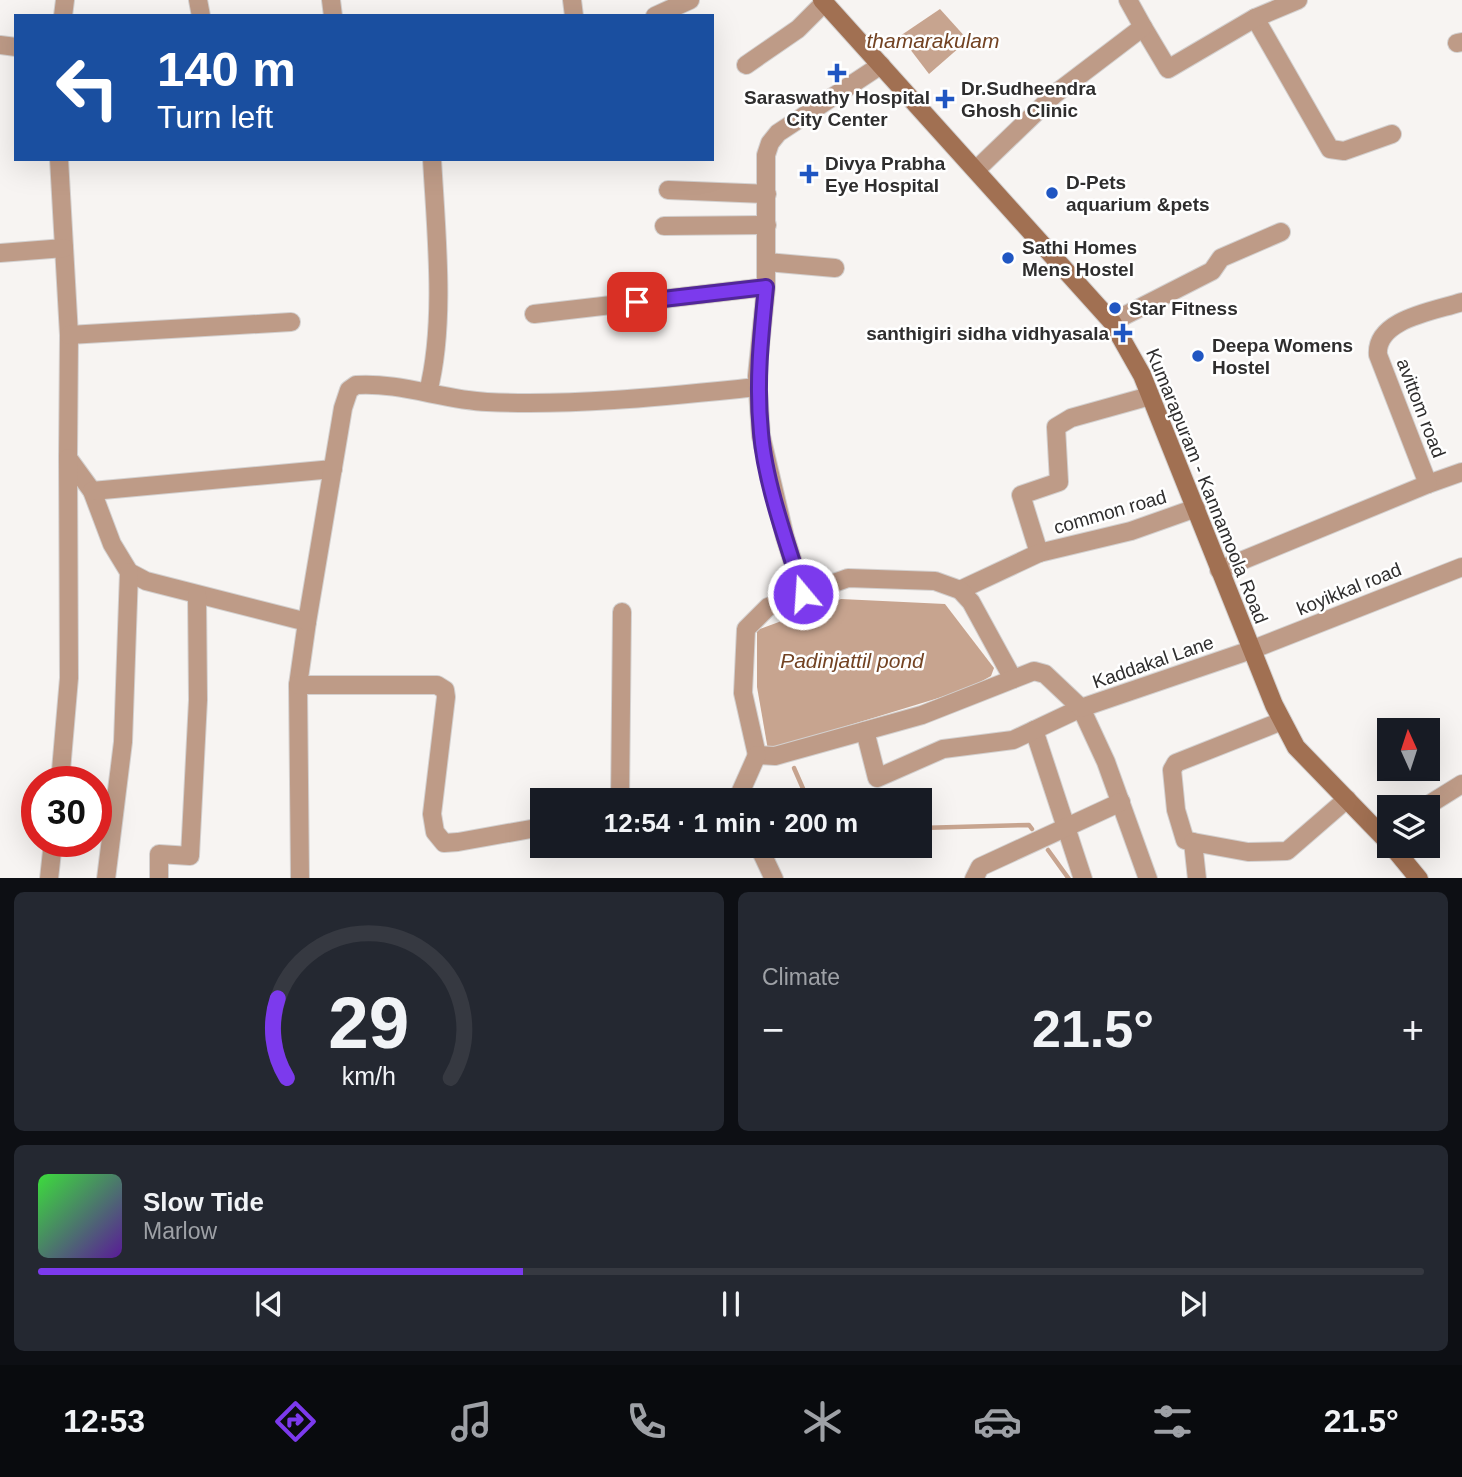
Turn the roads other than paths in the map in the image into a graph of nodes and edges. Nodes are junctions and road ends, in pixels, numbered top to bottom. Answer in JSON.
{"nodes":[{"id":1,"x":690,"y":0,"type":"edge"},
{"id":2,"x":1128,"y":0,"type":"edge"},
{"id":3,"x":1298,"y":0,"type":"edge"},
{"id":4,"x":824,"y":1,"type":"edge"},
{"id":5,"x":660,"y":14,"type":"edge"},
{"id":6,"x":1255,"y":18,"type":"junction"},
{"id":7,"x":1143,"y":27,"type":"junction"},
{"id":8,"x":746,"y":65,"type":"dead end"},
{"id":9,"x":881,"y":65,"type":"junction"},
{"id":10,"x":1392,"y":134,"type":"dead end"},
{"id":11,"x":59,"y":161,"type":"edge"},
{"id":12,"x":432,"y":161,"type":"edge"},
{"id":13,"x":976,"y":170,"type":"junction"},
{"id":14,"x":667,"y":190,"type":"dead end"},
{"id":15,"x":767,"y":194,"type":"junction"},
{"id":16,"x":767,"y":225,"type":"junction"},
{"id":17,"x":664,"y":226,"type":"dead end"},
{"id":18,"x":1281,"y":232,"type":"dead end"},
{"id":19,"x":64,"y":248,"type":"junction"},
{"id":20,"x":0,"y":253,"type":"edge"},
{"id":21,"x":766,"y":262,"type":"junction"},
{"id":22,"x":835,"y":268,"type":"dead end"},
{"id":23,"x":766,"y":287,"type":"junction"},
{"id":24,"x":1462,"y":302,"type":"edge"},
{"id":25,"x":534,"y":314,"type":"dead end"},
{"id":26,"x":291,"y":322,"type":"dead end"},
{"id":27,"x":1112,"y":322,"type":"junction"},
{"id":28,"x":69,"y":335,"type":"junction"},
{"id":29,"x":758,"y":387,"type":"junction"},
{"id":30,"x":428,"y":392,"type":"junction"},
{"id":31,"x":1150,"y":396,"type":"junction"},
{"id":32,"x":68,"y":458,"type":"junction"},
{"id":33,"x":333,"y":468,"type":"junction"},
{"id":34,"x":1462,"y":472,"type":"edge"},
{"id":35,"x":1429,"y":484,"type":"junction"},
{"id":36,"x":92,"y":491,"type":"junction"},
{"id":37,"x":1196,"y":508,"type":"junction"},
{"id":38,"x":1039,"y":553,"type":"junction"},
{"id":39,"x":1462,"y":567,"type":"edge"},
{"id":40,"x":1219,"y":570,"type":"junction"},
{"id":41,"x":129,"y":572,"type":"junction"},
{"id":42,"x":960,"y":590,"type":"junction"},
{"id":43,"x":197,"y":594,"type":"junction"},
{"id":44,"x":803,"y":594,"type":"junction"},
{"id":45,"x":622,"y":612,"type":"dead end"},
{"id":46,"x":307,"y":622,"type":"junction"},
{"id":47,"x":1251,"y":650,"type":"junction"},
{"id":48,"x":1013,"y":679,"type":"junction"},
{"id":49,"x":298,"y":685,"type":"junction"},
{"id":50,"x":1081,"y":708,"type":"junction"},
{"id":51,"x":1282,"y":721,"type":"junction"},
{"id":52,"x":1034,"y":730,"type":"junction"},
{"id":53,"x":865,"y":731,"type":"junction"},
{"id":54,"x":757,"y":755,"type":"junction"},
{"id":55,"x":61,"y":766,"type":"edge"},
{"id":56,"x":1462,"y":784,"type":"edge"},
{"id":57,"x":620,"y":788,"type":"edge"},
{"id":58,"x":738,"y":788,"type":"edge"},
{"id":59,"x":1440,"y":798,"type":"edge"},
{"id":60,"x":1347,"y":799,"type":"junction"},
{"id":61,"x":1121,"y":802,"type":"junction"},
{"id":62,"x":1067,"y":827,"type":"junction"},
{"id":63,"x":1377,"y":828,"type":"edge"},
{"id":64,"x":530,"y":829,"type":"edge"},
{"id":65,"x":1193,"y":842,"type":"junction"},
{"id":66,"x":51,"y":857,"type":"edge"},
{"id":67,"x":764,"y":858,"type":"edge"},
{"id":68,"x":1403,"y":858,"type":"edge"},
{"id":69,"x":49,"y":878,"type":"edge"},
{"id":70,"x":106,"y":878,"type":"edge"},
{"id":71,"x":159,"y":878,"type":"edge"},
{"id":72,"x":300,"y":878,"type":"edge"},
{"id":73,"x":774,"y":878,"type":"edge"},
{"id":74,"x":974,"y":878,"type":"edge"},
{"id":75,"x":1083,"y":878,"type":"edge"},
{"id":76,"x":1148,"y":878,"type":"edge"},
{"id":77,"x":1197,"y":878,"type":"edge"},
{"id":78,"x":1419,"y":878,"type":"edge"}],
"edges":[{"from":1,"to":5,"type":"street"},
{"from":2,"to":7,"type":"street"},
{"from":3,"to":6,"type":"street"},
{"from":4,"to":8,"type":"street"},
{"from":4,"to":9,"type":"main road","name":"Kumarapuram - Kannamoola Road"},
{"from":6,"to":7,"type":"street"},
{"from":6,"to":10,"type":"street"},
{"from":7,"to":13,"type":"street"},
{"from":9,"to":13,"type":"main road","name":"Kumarapuram - Kannamoola Road"},
{"from":9,"to":15,"type":"street"},
{"from":11,"to":19,"type":"street"},
{"from":12,"to":30,"type":"street"},
{"from":13,"to":27,"type":"main road","name":"Kumarapuram - Kannamoola Road"},
{"from":14,"to":15,"type":"street"},
{"from":15,"to":16,"type":"street"},
{"from":16,"to":17,"type":"street"},
{"from":16,"to":21,"type":"street"},
{"from":18,"to":27,"type":"street"},
{"from":19,"to":20,"type":"street"},
{"from":19,"to":28,"type":"street"},
{"from":21,"to":22,"type":"street"},
{"from":21,"to":23,"type":"street"},
{"from":23,"to":25,"type":"street"},
{"from":23,"to":29,"type":"street"},
{"from":24,"to":35,"type":"street","name":"avittom road"},
{"from":26,"to":28,"type":"street"},
{"from":27,"to":31,"type":"main road","name":"Kumarapuram - Kannamoola Road"},
{"from":28,"to":32,"type":"street"},
{"from":29,"to":30,"type":"street"},
{"from":29,"to":44,"type":"street"},
{"from":30,"to":33,"type":"street"},
{"from":31,"to":37,"type":"main road","name":"Kumarapuram - Kannamoola Road"},
{"from":31,"to":38,"type":"street","name":"common road"},
{"from":32,"to":36,"type":"street"},
{"from":32,"to":55,"type":"street"},
{"from":33,"to":36,"type":"street"},
{"from":33,"to":46,"type":"street"},
{"from":34,"to":35,"type":"street"},
{"from":35,"to":40,"type":"street","name":"avittom road"},
{"from":36,"to":41,"type":"street"},
{"from":37,"to":38,"type":"street","name":"common road"},
{"from":37,"to":40,"type":"main road","name":"Kumarapuram - Kannamoola Road"},
{"from":38,"to":42,"type":"street"},
{"from":39,"to":47,"type":"street","name":"koyikkal road"},
{"from":40,"to":47,"type":"main road","name":"Kumarapuram - Kannamoola Road"},
{"from":41,"to":43,"type":"street"},
{"from":41,"to":70,"type":"street"},
{"from":42,"to":44,"type":"street"},
{"from":42,"to":48,"type":"street"},
{"from":43,"to":46,"type":"street"},
{"from":43,"to":71,"type":"street"},
{"from":44,"to":54,"type":"street"},
{"from":45,"to":57,"type":"street"},
{"from":46,"to":49,"type":"street"},
{"from":47,"to":50,"type":"street","name":"Kaddakal Lane"},
{"from":47,"to":51,"type":"main road","name":"Kumarapuram - Kannamoola Road"},
{"from":48,"to":50,"type":"street","name":"Kaddakal Lane"},
{"from":48,"to":53,"type":"street","name":"Kaddakal Lane"},
{"from":49,"to":64,"type":"street"},
{"from":49,"to":72,"type":"street"},
{"from":50,"to":52,"type":"street"},
{"from":50,"to":61,"type":"street"},
{"from":51,"to":60,"type":"main road","name":"Kumarapuram - Kannamoola Road"},
{"from":51,"to":65,"type":"street"},
{"from":52,"to":53,"type":"street"},
{"from":52,"to":62,"type":"street"},
{"from":53,"to":54,"type":"street","name":"Kaddakal Lane"},
{"from":54,"to":58,"type":"street"},
{"from":56,"to":59,"type":"street"},
{"from":60,"to":63,"type":"main road","name":"Kumarapuram - Kannamoola Road"},
{"from":60,"to":65,"type":"street"},
{"from":61,"to":62,"type":"street"},
{"from":61,"to":76,"type":"street"},
{"from":62,"to":74,"type":"street"},
{"from":62,"to":75,"type":"street"},
{"from":65,"to":77,"type":"street"},
{"from":66,"to":69,"type":"street"},
{"from":67,"to":73,"type":"street"},
{"from":68,"to":78,"type":"main road","name":"Kumarapuram - Kannamoola Road"}]}
